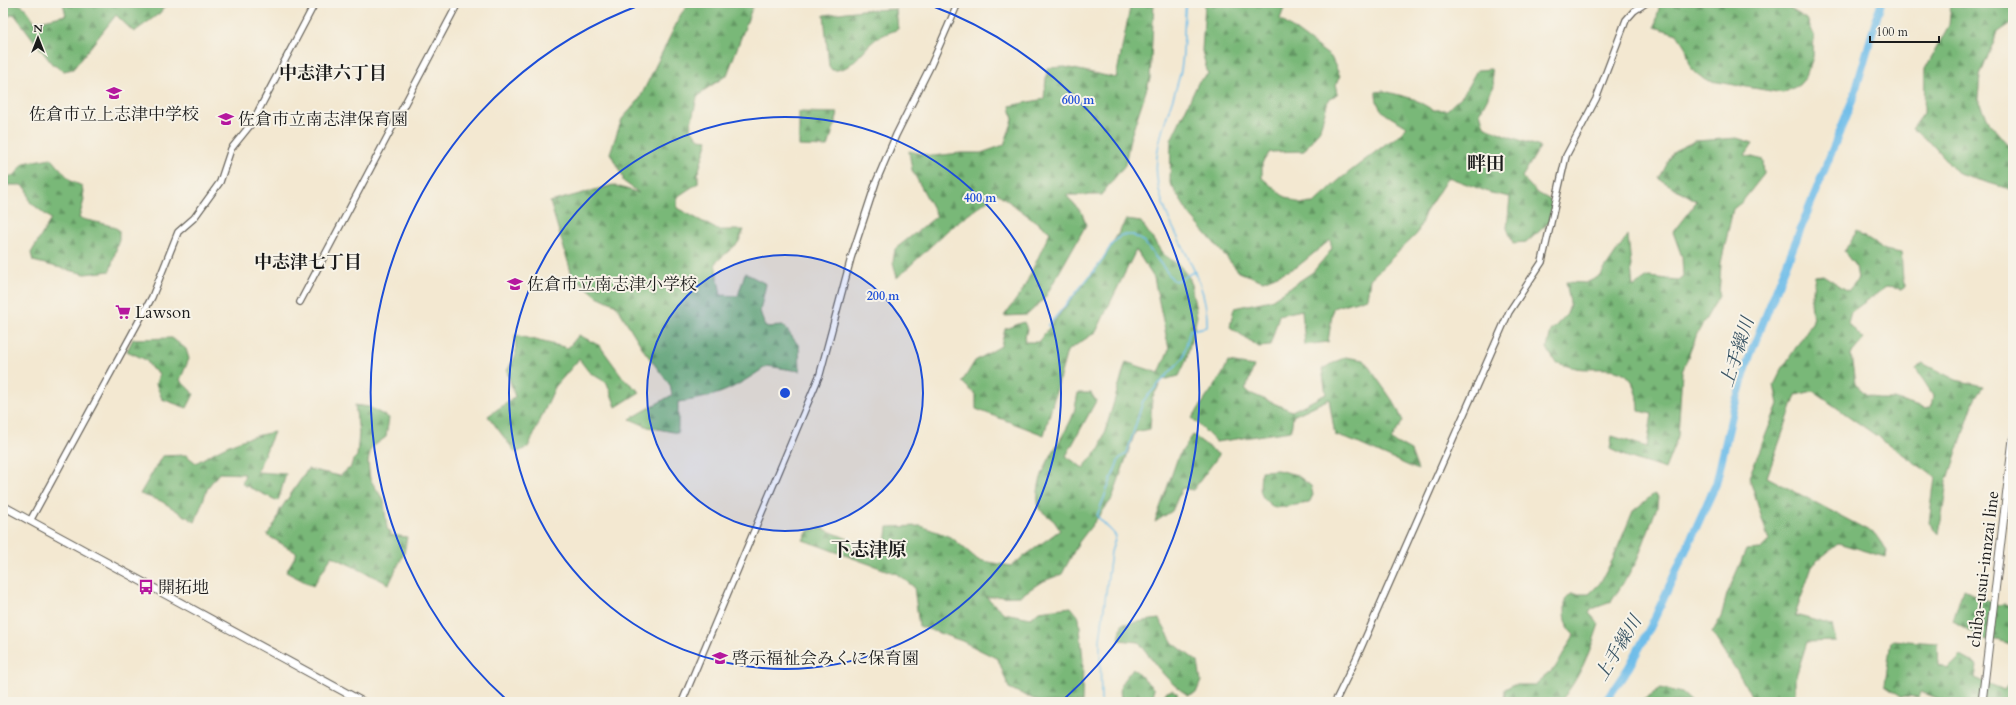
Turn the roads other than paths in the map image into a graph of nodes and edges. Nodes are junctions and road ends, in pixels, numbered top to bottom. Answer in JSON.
{"nodes":[{"id":1,"x":315,"y":3,"type":"edge"},
{"id":2,"x":458,"y":3,"type":"edge"},
{"id":3,"x":958,"y":3,"type":"edge"},
{"id":4,"x":1646,"y":3,"type":"edge"},
{"id":5,"x":300,"y":302,"type":"dead end"},
{"id":6,"x":2013,"y":439,"type":"edge"},
{"id":7,"x":3,"y":506,"type":"edge"},
{"id":8,"x":30,"y":520,"type":"junction"},
{"id":9,"x":363,"y":702,"type":"edge"},
{"id":10,"x":682,"y":702,"type":"edge"},
{"id":11,"x":1334,"y":702,"type":"edge"},
{"id":12,"x":1982,"y":702,"type":"edge"}],
"edges":[{"from":1,"to":8,"type":"street"},
{"from":2,"to":5,"type":"street"},
{"from":3,"to":10,"type":"street"},
{"from":4,"to":11,"type":"street"},
{"from":6,"to":12,"type":"main road","name":"chiba-usui-innzai line"},
{"from":7,"to":8,"type":"main road"},
{"from":8,"to":9,"type":"main road"}]}
